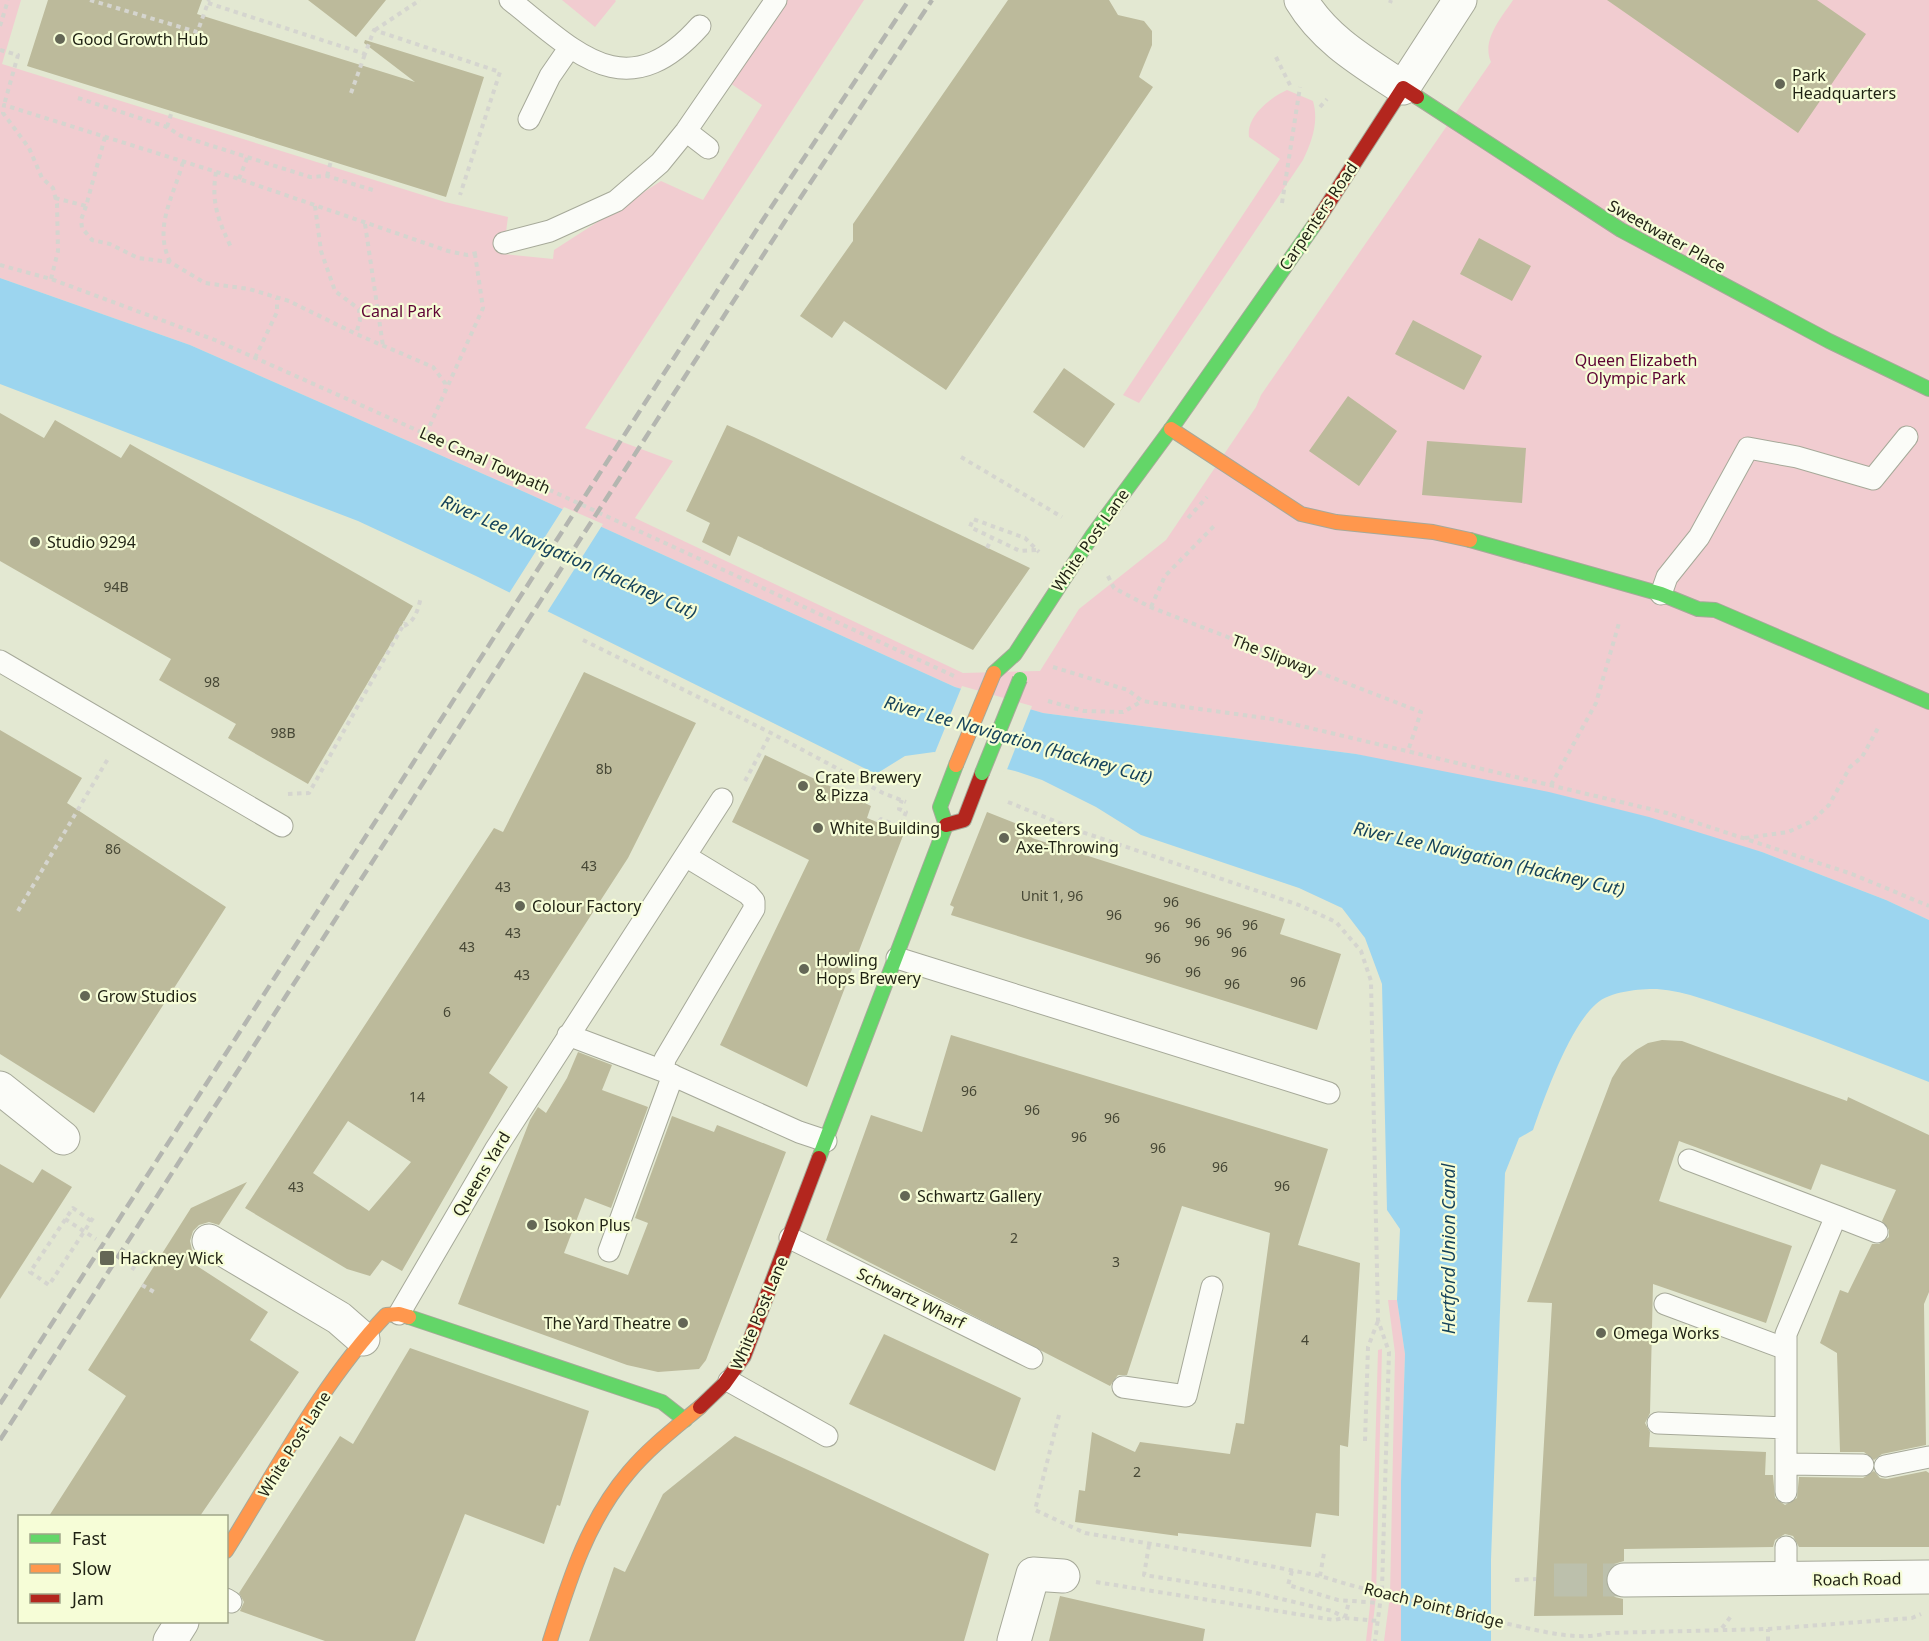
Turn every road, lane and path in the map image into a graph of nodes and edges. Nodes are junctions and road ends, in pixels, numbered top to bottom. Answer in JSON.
{"nodes":[{"id":1,"x":8,"y":0,"type":"edge"},
{"id":2,"x":90,"y":0,"type":"edge"},
{"id":3,"x":420,"y":0,"type":"edge"},
{"id":4,"x":510,"y":0,"type":"edge"},
{"id":5,"x":776,"y":0,"type":"edge"},
{"id":6,"x":1300,"y":0,"type":"edge"},
{"id":7,"x":1460,"y":0,"type":"edge"},
{"id":8,"x":209,"y":2,"type":"edge"},
{"id":9,"x":0,"y":26,"type":"edge"},
{"id":10,"x":700,"y":26,"type":"dead end"},
{"id":11,"x":374,"y":30,"type":"junction"},
{"id":12,"x":197,"y":32,"type":"junction"},
{"id":13,"x":193,"y":44,"type":"dead end"},
{"id":14,"x":570,"y":47,"type":"junction"},
{"id":15,"x":0,"y":50,"type":"edge"},
{"id":16,"x":365,"y":54,"type":"junction"},
{"id":17,"x":1276,"y":57,"type":"dead end"},
{"id":18,"x":1292,"y":87,"type":"dead end"},
{"id":19,"x":1300,"y":87,"type":"dead end"},
{"id":20,"x":1402,"y":88,"type":"junction"},
{"id":21,"x":351,"y":93,"type":"dead end"},
{"id":22,"x":78,"y":98,"type":"dead end"},
{"id":23,"x":1327,"y":99,"type":"dead end"},
{"id":24,"x":4,"y":105,"type":"junction"},
{"id":25,"x":1320,"y":107,"type":"dead end"},
{"id":26,"x":172,"y":111,"type":"dead end"},
{"id":27,"x":529,"y":119,"type":"dead end"},
{"id":28,"x":167,"y":126,"type":"junction"},
{"id":29,"x":686,"y":131,"type":"junction"},
{"id":30,"x":105,"y":137,"type":"junction"},
{"id":31,"x":708,"y":148,"type":"dead end"},
{"id":32,"x":248,"y":156,"type":"junction"},
{"id":33,"x":331,"y":161,"type":"dead end"},
{"id":34,"x":183,"y":162,"type":"junction"},
{"id":35,"x":216,"y":172,"type":"junction"},
{"id":36,"x":327,"y":176,"type":"junction"},
{"id":37,"x":239,"y":179,"type":"junction"},
{"id":38,"x":376,"y":191,"type":"dead end"},
{"id":39,"x":460,"y":195,"type":"dead end"},
{"id":40,"x":55,"y":198,"type":"junction"},
{"id":41,"x":1282,"y":203,"type":"dead end"},
{"id":42,"x":86,"y":206,"type":"junction"},
{"id":43,"x":315,"y":206,"type":"junction"},
{"id":44,"x":365,"y":224,"type":"junction"},
{"id":45,"x":504,"y":243,"type":"joint"},
{"id":46,"x":231,"y":247,"type":"dead end"},
{"id":47,"x":475,"y":254,"type":"junction"},
{"id":48,"x":170,"y":262,"type":"junction"},
{"id":49,"x":0,"y":265,"type":"edge"},
{"id":50,"x":51,"y":279,"type":"junction"},
{"id":51,"x":277,"y":298,"type":"junction"},
{"id":52,"x":356,"y":334,"type":"junction"},
{"id":53,"x":384,"y":346,"type":"junction"},
{"id":54,"x":255,"y":358,"type":"junction"},
{"id":55,"x":1929,"y":389,"type":"edge"},
{"id":56,"x":444,"y":390,"type":"junction"},
{"id":57,"x":1171,"y":429,"type":"junction"},
{"id":58,"x":426,"y":434,"type":"junction"},
{"id":59,"x":1907,"y":437,"type":"dead end"},
{"id":60,"x":961,"y":457,"type":"dead end"},
{"id":61,"x":1207,"y":497,"type":"dead end"},
{"id":62,"x":1188,"y":518,"type":"dead end"},
{"id":63,"x":1070,"y":522,"type":"dead end"},
{"id":64,"x":1214,"y":526,"type":"dead end"},
{"id":65,"x":992,"y":538,"type":"junction"},
{"id":66,"x":987,"y":548,"type":"dead end"},
{"id":67,"x":1036,"y":550,"type":"junction"},
{"id":68,"x":1048,"y":556,"type":"dead end"},
{"id":69,"x":1106,"y":566,"type":"dead end"},
{"id":70,"x":1661,"y":594,"type":"junction"},
{"id":71,"x":421,"y":596,"type":"dead end"},
{"id":72,"x":1150,"y":607,"type":"junction"},
{"id":73,"x":1619,"y":623,"type":"dead end"},
{"id":74,"x":583,"y":640,"type":"dead end"},
{"id":75,"x":1015,"y":654,"type":"junction"},
{"id":76,"x":0,"y":661,"type":"edge"},
{"id":77,"x":1043,"y":664,"type":"dead end"},
{"id":78,"x":960,"y":678,"type":"dead end"},
{"id":79,"x":1142,"y":701,"type":"junction"},
{"id":80,"x":1050,"y":702,"type":"dead end"},
{"id":81,"x":1929,"y":702,"type":"edge"},
{"id":82,"x":1878,"y":728,"type":"dead end"},
{"id":83,"x":123,"y":733,"type":"junction"},
{"id":84,"x":771,"y":733,"type":"junction"},
{"id":85,"x":1408,"y":751,"type":"junction"},
{"id":86,"x":1551,"y":785,"type":"junction"},
{"id":87,"x":722,"y":799,"type":"joint"},
{"id":88,"x":902,"y":800,"type":"junction"},
{"id":89,"x":1006,"y":801,"type":"dead end"},
{"id":90,"x":912,"y":804,"type":"dead end"},
{"id":91,"x":262,"y":814,"type":"junction"},
{"id":92,"x":879,"y":822,"type":"dead end"},
{"id":93,"x":946,"y":825,"type":"junction"},
{"id":94,"x":282,"y":826,"type":"dead end"},
{"id":95,"x":1743,"y":838,"type":"junction"},
{"id":96,"x":687,"y":857,"type":"junction"},
{"id":97,"x":1929,"y":906,"type":"edge"},
{"id":98,"x":18,"y":911,"type":"dead end"},
{"id":99,"x":897,"y":958,"type":"junction"},
{"id":100,"x":568,"y":1035,"type":"junction"},
{"id":101,"x":668,"y":1073,"type":"junction"},
{"id":102,"x":0,"y":1088,"type":"edge"},
{"id":103,"x":1329,"y":1093,"type":"dead end"},
{"id":104,"x":63,"y":1137,"type":"dead end"},
{"id":105,"x":826,"y":1141,"type":"junction"},
{"id":106,"x":1689,"y":1161,"type":"dead end"},
{"id":107,"x":95,"y":1215,"type":"dead end"},
{"id":108,"x":1836,"y":1216,"type":"junction"},
{"id":109,"x":65,"y":1219,"type":"junction"},
{"id":110,"x":91,"y":1221,"type":"junction"},
{"id":111,"x":1877,"y":1232,"type":"dead end"},
{"id":112,"x":790,"y":1238,"type":"junction"},
{"id":113,"x":96,"y":1239,"type":"dead end"},
{"id":114,"x":209,"y":1241,"type":"dead end"},
{"id":115,"x":146,"y":1249,"type":"dead end"},
{"id":116,"x":609,"y":1251,"type":"dead end"},
{"id":117,"x":132,"y":1270,"type":"dead end"},
{"id":118,"x":142,"y":1285,"type":"dead end"},
{"id":119,"x":1212,"y":1287,"type":"dead end"},
{"id":120,"x":154,"y":1292,"type":"dead end"},
{"id":121,"x":1665,"y":1304,"type":"dead end"},
{"id":122,"x":399,"y":1314,"type":"junction"},
{"id":123,"x":1378,"y":1320,"type":"junction"},
{"id":124,"x":363,"y":1339,"type":"junction"},
{"id":125,"x":1786,"y":1349,"type":"junction"},
{"id":126,"x":1032,"y":1358,"type":"dead end"},
{"id":127,"x":729,"y":1381,"type":"junction"},
{"id":128,"x":1123,"y":1387,"type":"dead end"},
{"id":129,"x":1059,"y":1415,"type":"dead end"},
{"id":130,"x":685,"y":1420,"type":"junction"},
{"id":131,"x":1658,"y":1423,"type":"dead end"},
{"id":132,"x":1786,"y":1428,"type":"junction"},
{"id":133,"x":827,"y":1436,"type":"dead end"},
{"id":134,"x":1365,"y":1441,"type":"dead end"},
{"id":135,"x":1929,"y":1457,"type":"edge"},
{"id":136,"x":1786,"y":1464,"type":"junction"},
{"id":137,"x":1863,"y":1465,"type":"dead end"},
{"id":138,"x":1885,"y":1466,"type":"dead end"},
{"id":139,"x":1786,"y":1492,"type":"dead end"},
{"id":140,"x":1149,"y":1545,"type":"junction"},
{"id":141,"x":1786,"y":1547,"type":"dead end"},
{"id":142,"x":228,"y":1548,"type":"edge"},
{"id":143,"x":1324,"y":1553,"type":"dead end"},
{"id":144,"x":1292,"y":1571,"type":"junction"},
{"id":145,"x":1063,"y":1576,"type":"joint"},
{"id":146,"x":1320,"y":1576,"type":"junction"},
{"id":147,"x":1929,"y":1577,"type":"edge"},
{"id":148,"x":1536,"y":1579,"type":"dead end"},
{"id":149,"x":1515,"y":1580,"type":"dead end"},
{"id":150,"x":1624,"y":1580,"type":"tunnel mouth"},
{"id":151,"x":1786,"y":1580,"type":"junction"},
{"id":152,"x":1349,"y":1601,"type":"junction"},
{"id":153,"x":1379,"y":1603,"type":"junction"},
{"id":154,"x":1345,"y":1618,"type":"junction"},
{"id":155,"x":1912,"y":1618,"type":"dead end"},
{"id":156,"x":1378,"y":1621,"type":"junction"},
{"id":157,"x":1768,"y":1629,"type":"junction"},
{"id":158,"x":1596,"y":1639,"type":"edge"},
{"id":159,"x":550,"y":1641,"type":"edge"},
{"id":160,"x":1014,"y":1641,"type":"edge"},
{"id":161,"x":1375,"y":1641,"type":"edge"},
{"id":162,"x":1768,"y":1641,"type":"edge"}],
"edges":[{"from":1,"to":9,"type":"path"},
{"from":2,"to":12,"type":"path"},
{"from":3,"to":11,"type":"path"},
{"from":4,"to":14,"type":"lane"},
{"from":5,"to":29,"type":"lane"},
{"from":6,"to":20,"type":"street"},
{"from":7,"to":20,"type":"street","name":"Carpenters Road"},
{"from":8,"to":12,"type":"path"},
{"from":8,"to":16,"type":"path"},
{"from":10,"to":14,"type":"lane"},
{"from":11,"to":16,"type":"path"},
{"from":11,"to":39,"type":"path"},
{"from":12,"to":13,"type":"path"},
{"from":14,"to":27,"type":"lane"},
{"from":15,"to":24,"type":"path"},
{"from":16,"to":21,"type":"path"},
{"from":17,"to":18,"type":"path"},
{"from":19,"to":41,"type":"path"},
{"from":20,"to":55,"type":"street","name":"Sweetwater Place"},
{"from":20,"to":57,"type":"street","name":"Carpenters Road"},
{"from":22,"to":28,"type":"path"},
{"from":23,"to":25,"type":"path"},
{"from":24,"to":30,"type":"path"},
{"from":24,"to":40,"type":"path"},
{"from":26,"to":28,"type":"path"},
{"from":28,"to":32,"type":"path"},
{"from":29,"to":31,"type":"lane"},
{"from":29,"to":45,"type":"lane"},
{"from":30,"to":34,"type":"path"},
{"from":30,"to":42,"type":"path"},
{"from":32,"to":36,"type":"path"},
{"from":32,"to":37,"type":"path"},
{"from":33,"to":36,"type":"path"},
{"from":34,"to":35,"type":"path"},
{"from":34,"to":48,"type":"path"},
{"from":35,"to":37,"type":"path"},
{"from":35,"to":46,"type":"path"},
{"from":36,"to":38,"type":"path"},
{"from":37,"to":43,"type":"path"},
{"from":40,"to":42,"type":"path"},
{"from":40,"to":50,"type":"path"},
{"from":42,"to":48,"type":"path"},
{"from":43,"to":44,"type":"path"},
{"from":43,"to":52,"type":"path"},
{"from":44,"to":47,"type":"path"},
{"from":44,"to":53,"type":"path"},
{"from":45,"to":47,"type":"path"},
{"from":47,"to":56,"type":"path"},
{"from":48,"to":51,"type":"path"},
{"from":49,"to":50,"type":"path","name":"Lee Canal Towpath"},
{"from":50,"to":54,"type":"path","name":"Lee Canal Towpath"},
{"from":51,"to":52,"type":"path"},
{"from":51,"to":54,"type":"path"},
{"from":52,"to":53,"type":"path"},
{"from":53,"to":56,"type":"path"},
{"from":54,"to":58,"type":"path","name":"Lee Canal Towpath"},
{"from":56,"to":58,"type":"path"},
{"from":57,"to":70,"type":"street"},
{"from":57,"to":75,"type":"street","name":"White Post Lane"},
{"from":58,"to":78,"type":"path","name":"Lee Canal Towpath"},
{"from":59,"to":70,"type":"lane"},
{"from":60,"to":63,"type":"path"},
{"from":61,"to":62,"type":"path"},
{"from":64,"to":72,"type":"path"},
{"from":65,"to":66,"type":"path"},
{"from":65,"to":67,"type":"path"},
{"from":65,"to":67,"type":"path"},
{"from":67,"to":68,"type":"path"},
{"from":69,"to":72,"type":"path","name":"The Slipway"},
{"from":70,"to":81,"type":"street"},
{"from":71,"to":91,"type":"path"},
{"from":72,"to":85,"type":"path","name":"The Slipway"},
{"from":73,"to":86,"type":"path"},
{"from":74,"to":84,"type":"path"},
{"from":75,"to":93,"type":"street","name":"White Post Lane","bridge":true},
{"from":75,"to":93,"type":"street","bridge":true},
{"from":76,"to":83,"type":"lane"},
{"from":77,"to":79,"type":"path"},
{"from":79,"to":80,"type":"path"},
{"from":79,"to":85,"type":"path"},
{"from":82,"to":95,"type":"path"},
{"from":83,"to":91,"type":"lane"},
{"from":83,"to":98,"type":"path"},
{"from":84,"to":87,"type":"path"},
{"from":84,"to":88,"type":"path"},
{"from":85,"to":86,"type":"path"},
{"from":86,"to":95,"type":"path"},
{"from":87,"to":96,"type":"lane","name":"Queens Yard"},
{"from":88,"to":90,"type":"path"},
{"from":88,"to":92,"type":"path"},
{"from":89,"to":123,"type":"path"},
{"from":91,"to":94,"type":"lane"},
{"from":93,"to":99,"type":"street","name":"White Post Lane"},
{"from":95,"to":97,"type":"path"},
{"from":96,"to":100,"type":"lane","name":"Queens Yard"},
{"from":96,"to":101,"type":"lane"},
{"from":99,"to":103,"type":"lane"},
{"from":99,"to":105,"type":"street","name":"White Post Lane"},
{"from":100,"to":101,"type":"lane"},
{"from":100,"to":122,"type":"lane","name":"Queens Yard"},
{"from":101,"to":105,"type":"lane"},
{"from":101,"to":116,"type":"lane"},
{"from":102,"to":104,"type":"street"},
{"from":105,"to":112,"type":"street","name":"White Post Lane"},
{"from":106,"to":108,"type":"lane"},
{"from":107,"to":110,"type":"path"},
{"from":108,"to":111,"type":"lane"},
{"from":108,"to":125,"type":"lane"},
{"from":109,"to":110,"type":"path"},
{"from":109,"to":110,"type":"path"},
{"from":109,"to":113,"type":"path"},
{"from":112,"to":126,"type":"lane","name":"Schwartz Wharf"},
{"from":112,"to":127,"type":"street","name":"White Post Lane"},
{"from":114,"to":124,"type":"street"},
{"from":115,"to":117,"type":"path"},
{"from":118,"to":120,"type":"path"},
{"from":119,"to":128,"type":"lane"},
{"from":121,"to":125,"type":"lane"},
{"from":122,"to":124,"type":"street","name":"White Post Lane"},
{"from":122,"to":130,"type":"street"},
{"from":123,"to":134,"type":"path"},
{"from":123,"to":153,"type":"path"},
{"from":124,"to":142,"type":"street","name":"White Post Lane"},
{"from":125,"to":132,"type":"lane"},
{"from":127,"to":130,"type":"street","name":"White Post Lane"},
{"from":127,"to":133,"type":"lane"},
{"from":129,"to":140,"type":"path","name":"Roach Point Bridge"},
{"from":130,"to":159,"type":"street","name":"White Post Lane"},
{"from":131,"to":132,"type":"lane"},
{"from":132,"to":136,"type":"lane"},
{"from":135,"to":138,"type":"lane"},
{"from":136,"to":137,"type":"lane"},
{"from":136,"to":139,"type":"lane"},
{"from":140,"to":144,"type":"path","name":"Roach Point Bridge"},
{"from":140,"to":154,"type":"path"},
{"from":141,"to":151,"type":"lane"},
{"from":143,"to":146,"type":"path"},
{"from":144,"to":146,"type":"path","name":"Roach Point Bridge"},
{"from":144,"to":152,"type":"path"},
{"from":145,"to":154,"type":"path"},
{"from":145,"to":160,"type":"street"},
{"from":146,"to":158,"type":"path","name":"Roach Point Bridge","bridge":true},
{"from":147,"to":151,"type":"street","name":"Roach Road"},
{"from":148,"to":149,"type":"path"},
{"from":150,"to":151,"type":"street","name":"Roach Road"},
{"from":152,"to":153,"type":"path"},
{"from":152,"to":154,"type":"path"},
{"from":153,"to":156,"type":"path"},
{"from":154,"to":156,"type":"path"},
{"from":155,"to":157,"type":"path","name":"Roach Point Bridge"},
{"from":156,"to":161,"type":"path"},
{"from":157,"to":158,"type":"path","name":"Roach Point Bridge"},
{"from":157,"to":162,"type":"path"}]}
